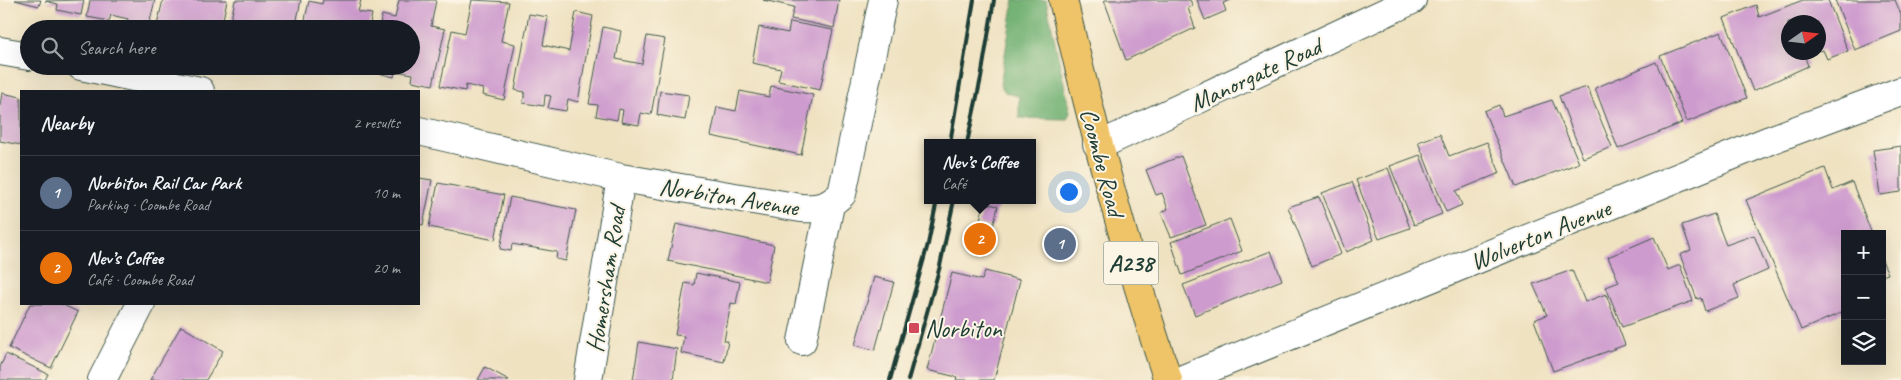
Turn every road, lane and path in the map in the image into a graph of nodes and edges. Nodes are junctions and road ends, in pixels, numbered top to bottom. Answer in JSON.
{"nodes":[{"id":1,"x":883,"y":0,"type":"edge"},
{"id":2,"x":1062,"y":0,"type":"edge"},
{"id":3,"x":1412,"y":0,"type":"edge"},
{"id":4,"x":0,"y":51,"type":"edge"},
{"id":5,"x":20,"y":54,"type":"edge"},
{"id":6,"x":121,"y":75,"type":"edge"},
{"id":7,"x":189,"y":90,"type":"edge"},
{"id":8,"x":1901,"y":91,"type":"edge"},
{"id":9,"x":420,"y":131,"type":"edge"},
{"id":10,"x":1097,"y":144,"type":"junction"},
{"id":11,"x":621,"y":178,"type":"junction"},
{"id":12,"x":830,"y":205,"type":"junction"},
{"id":13,"x":140,"y":305,"type":"edge"},
{"id":14,"x":802,"y":341,"type":"dead end"},
{"id":15,"x":102,"y":380,"type":"edge"},
{"id":16,"x":588,"y":380,"type":"edge"},
{"id":17,"x":1168,"y":380,"type":"edge"},
{"id":18,"x":1181,"y":380,"type":"edge"}],
"edges":[{"from":1,"to":12,"type":"street","name":"Norbiton Avenue"},
{"from":2,"to":10,"type":"main road","name":"Coombe Road","number":"A238"},
{"from":3,"to":10,"type":"street","name":"Manorgate Road"},
{"from":4,"to":5,"type":"street"},
{"from":6,"to":7,"type":"street"},
{"from":8,"to":18,"type":"street","name":"Wolverton Avenue"},
{"from":9,"to":11,"type":"street","name":"Norbiton Avenue"},
{"from":10,"to":17,"type":"main road","name":"Coombe Road","number":"A238"},
{"from":11,"to":12,"type":"street","name":"Norbiton Avenue"},
{"from":11,"to":16,"type":"street","name":"Homersham Road"},
{"from":12,"to":14,"type":"street"},
{"from":13,"to":15,"type":"street"}]}
